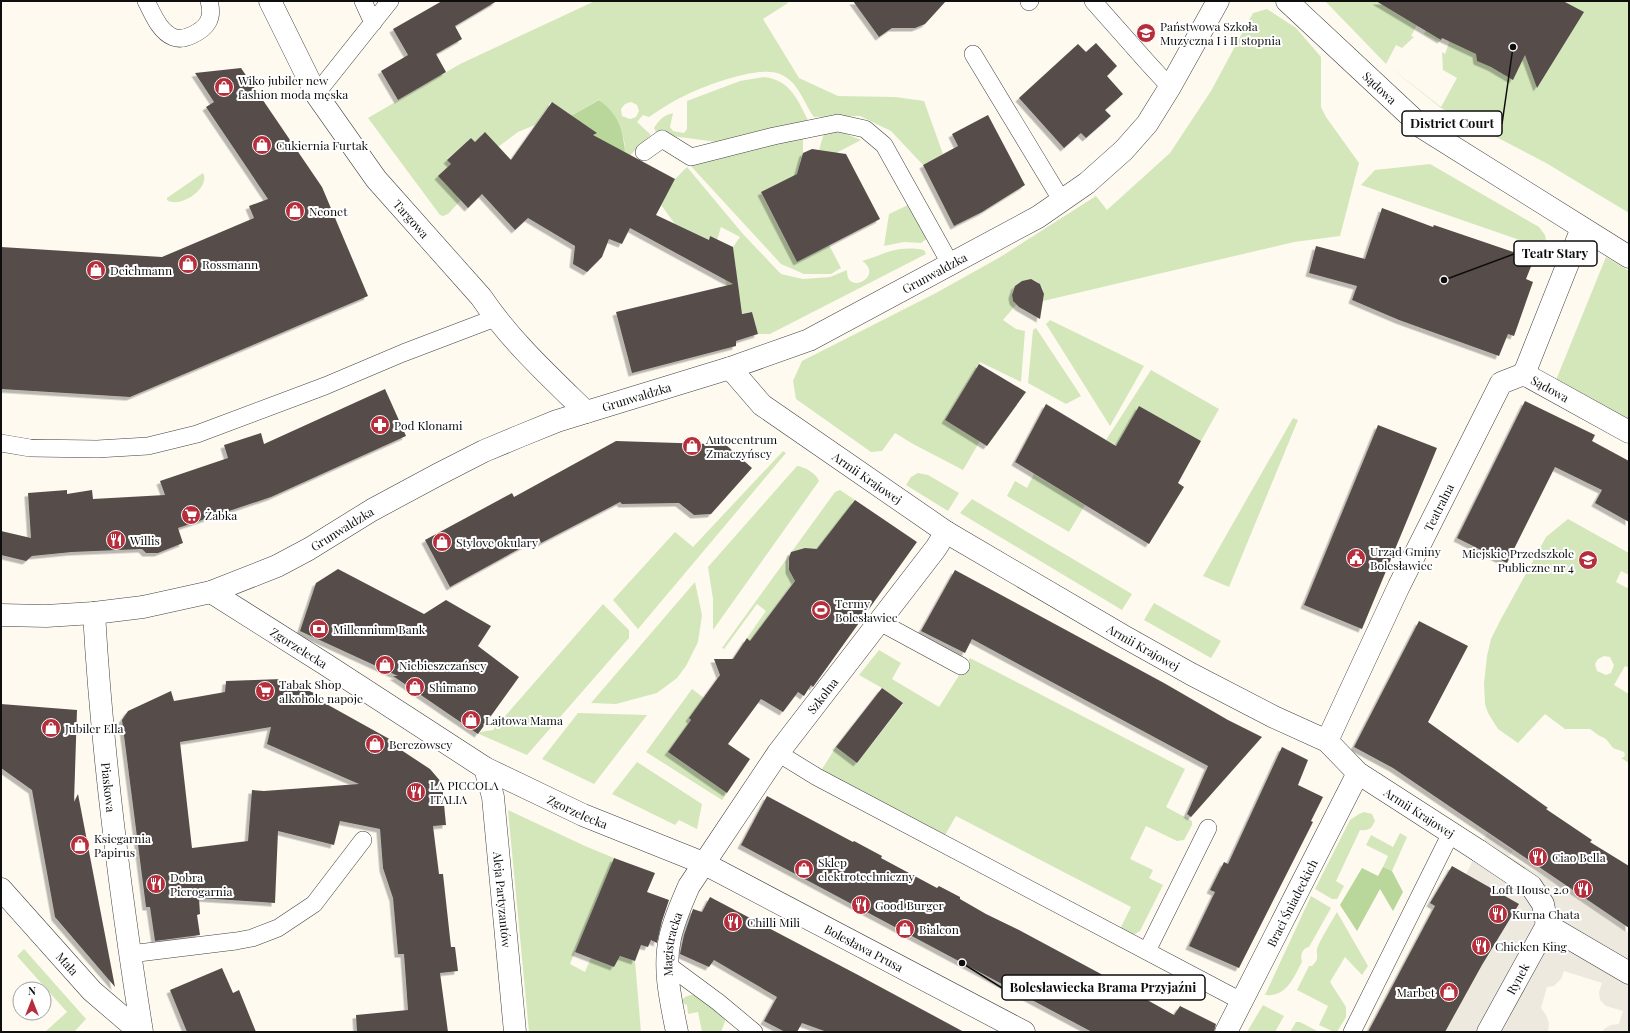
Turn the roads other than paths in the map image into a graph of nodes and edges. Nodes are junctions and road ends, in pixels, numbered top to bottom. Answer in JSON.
{"nodes":[{"id":1,"x":146,"y":1,"type":"edge"},
{"id":2,"x":209,"y":1,"type":"edge"},
{"id":3,"x":270,"y":1,"type":"edge"},
{"id":4,"x":362,"y":1,"type":"edge"},
{"id":5,"x":390,"y":1,"type":"edge"},
{"id":6,"x":1093,"y":1,"type":"edge"},
{"id":7,"x":1218,"y":1,"type":"edge"},
{"id":8,"x":1287,"y":1,"type":"edge"},
{"id":9,"x":373,"y":23,"type":"junction"},
{"id":10,"x":973,"y":54,"type":"dead end"},
{"id":11,"x":1170,"y":87,"type":"junction"},
{"id":12,"x":316,"y":94,"type":"junction"},
{"id":13,"x":644,"y":152,"type":"dead end"},
{"id":14,"x":1062,"y":201,"type":"junction"},
{"id":15,"x":1582,"y":228,"type":"junction"},
{"id":16,"x":1629,"y":257,"type":"edge"},
{"id":17,"x":950,"y":265,"type":"junction"},
{"id":18,"x":495,"y":318,"type":"junction"},
{"id":19,"x":730,"y":368,"type":"junction"},
{"id":20,"x":1524,"y":374,"type":"junction"},
{"id":21,"x":586,"y":412,"type":"junction"},
{"id":22,"x":1629,"y":432,"type":"edge"},
{"id":23,"x":1,"y":443,"type":"edge"},
{"id":24,"x":946,"y":532,"type":"junction"},
{"id":25,"x":211,"y":592,"type":"junction"},
{"id":26,"x":94,"y":613,"type":"junction"},
{"id":27,"x":1,"y":615,"type":"edge"},
{"id":28,"x":878,"y":621,"type":"junction"},
{"id":29,"x":961,"y":666,"type":"dead end"},
{"id":30,"x":1327,"y":741,"type":"junction"},
{"id":31,"x":778,"y":753,"type":"junction"},
{"id":32,"x":485,"y":768,"type":"junction"},
{"id":33,"x":1358,"y":773,"type":"junction"},
{"id":34,"x":1208,"y":828,"type":"dead end"},
{"id":35,"x":1451,"y":833,"type":"junction"},
{"id":36,"x":363,"y":840,"type":"dead end"},
{"id":37,"x":703,"y":863,"type":"junction"},
{"id":38,"x":1,"y":889,"type":"edge"},
{"id":39,"x":1546,"y":925,"type":"junction"},
{"id":40,"x":1147,"y":951,"type":"junction"},
{"id":41,"x":130,"y":954,"type":"junction"},
{"id":42,"x":668,"y":965,"type":"junction"},
{"id":43,"x":1629,"y":973,"type":"edge"},
{"id":44,"x":1241,"y":1001,"type":"junction"},
{"id":45,"x":1227,"y":1031,"type":"edge"},
{"id":46,"x":141,"y":1032,"type":"edge"},
{"id":47,"x":514,"y":1032,"type":"edge"},
{"id":48,"x":677,"y":1032,"type":"edge"},
{"id":49,"x":754,"y":1032,"type":"edge"},
{"id":50,"x":1024,"y":1032,"type":"edge"},
{"id":51,"x":1352,"y":1032,"type":"edge"},
{"id":52,"x":1488,"y":1032,"type":"edge"}],
"edges":[{"from":1,"to":2,"type":"lane"},
{"from":3,"to":12,"type":"street","name":"Targowa"},
{"from":4,"to":9,"type":"lane"},
{"from":5,"to":9,"type":"lane"},
{"from":6,"to":11,"type":"lane"},
{"from":7,"to":11,"type":"street","name":"Grunwaldzka"},
{"from":8,"to":15,"type":"street","name":"Sądowa"},
{"from":9,"to":12,"type":"lane"},
{"from":10,"to":14,"type":"lane"},
{"from":11,"to":14,"type":"street","name":"Grunwaldzka"},
{"from":12,"to":18,"type":"street","name":"Targowa"},
{"from":13,"to":17,"type":"lane"},
{"from":14,"to":17,"type":"street","name":"Grunwaldzka"},
{"from":15,"to":16,"type":"street","name":"Sądowa"},
{"from":15,"to":20,"type":"street","name":"Sądowa"},
{"from":17,"to":19,"type":"street","name":"Grunwaldzka"},
{"from":18,"to":21,"type":"street","name":"Targowa"},
{"from":18,"to":23,"type":"lane"},
{"from":19,"to":21,"type":"street","name":"Grunwaldzka"},
{"from":19,"to":24,"type":"street","name":"Armii Krajowej"},
{"from":20,"to":22,"type":"street","name":"Sądowa"},
{"from":20,"to":30,"type":"street","name":"Teatralna"},
{"from":21,"to":25,"type":"street","name":"Grunwaldzka"},
{"from":24,"to":28,"type":"street","name":"Szkolna"},
{"from":24,"to":30,"type":"street","name":"Armii Krajowej"},
{"from":25,"to":26,"type":"street"},
{"from":25,"to":32,"type":"street","name":"Zgorzelecka"},
{"from":26,"to":27,"type":"street"},
{"from":26,"to":41,"type":"street","name":"Piaskowa"},
{"from":28,"to":29,"type":"lane"},
{"from":28,"to":31,"type":"street","name":"Szkolna"},
{"from":30,"to":33,"type":"street","name":"Armii Krajowej"},
{"from":31,"to":37,"type":"street","name":"Szkolna"},
{"from":31,"to":40,"type":"lane"},
{"from":32,"to":37,"type":"street","name":"Zgorzelecka"},
{"from":32,"to":47,"type":"street","name":"Aleja Partyzantów"},
{"from":33,"to":35,"type":"street","name":"Armii Krajowej"},
{"from":33,"to":44,"type":"street","name":"Braci Śniadeckich"},
{"from":34,"to":40,"type":"lane"},
{"from":35,"to":39,"type":"street","name":"Armii Krajowej"},
{"from":35,"to":51,"type":"lane"},
{"from":36,"to":41,"type":"lane"},
{"from":37,"to":42,"type":"street","name":"Magistracka"},
{"from":37,"to":50,"type":"street","name":"Bolesława Prusa"},
{"from":38,"to":46,"type":"street","name":"Mała"},
{"from":39,"to":43,"type":"street"},
{"from":39,"to":52,"type":"street","name":"Rynek"},
{"from":40,"to":44,"type":"lane"},
{"from":41,"to":46,"type":"street","name":"Piaskowa"},
{"from":42,"to":48,"type":"street","name":"Magistracka"},
{"from":42,"to":49,"type":"lane"},
{"from":44,"to":45,"type":"street","name":"Braci Śniadeckich"}]}
